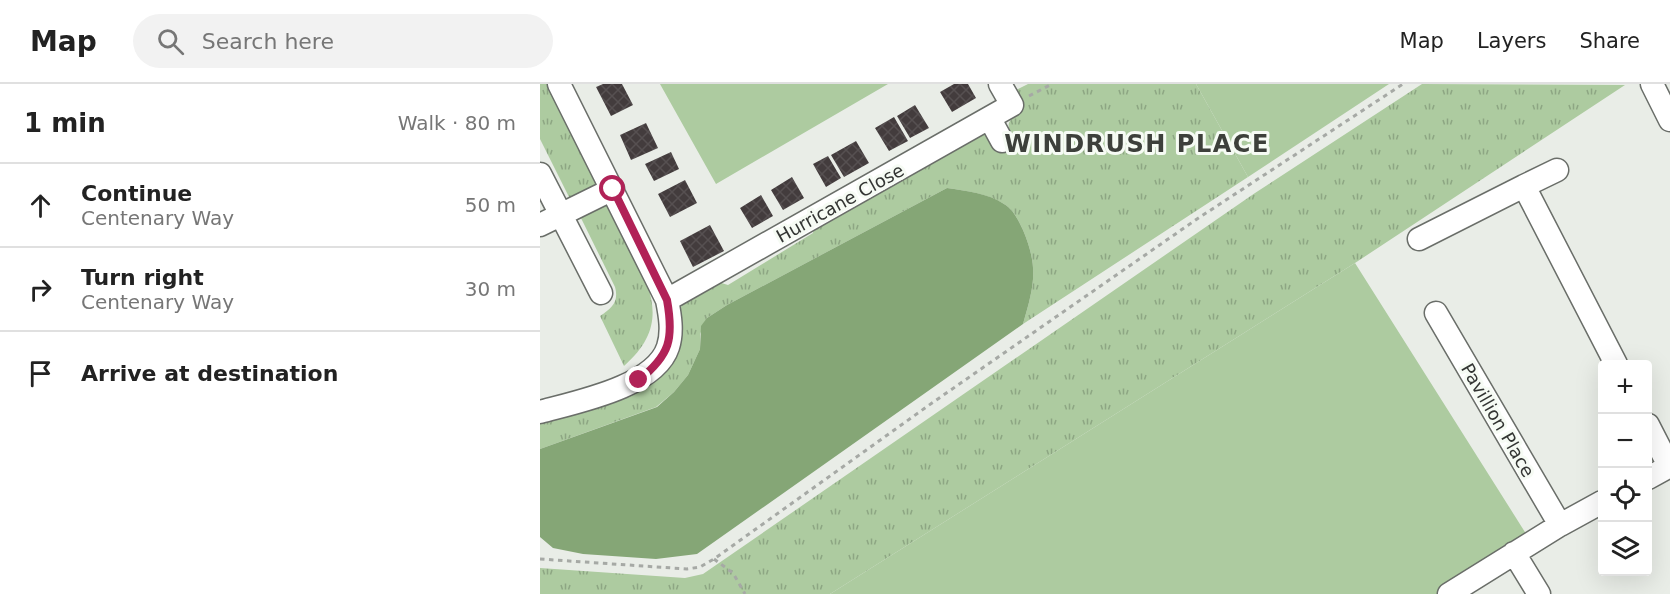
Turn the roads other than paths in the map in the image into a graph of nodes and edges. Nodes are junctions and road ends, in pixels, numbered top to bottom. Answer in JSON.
{"nodes":[{"id":1,"x":559,"y":84,"type":"edge"},
{"id":2,"x":1000,"y":84,"type":"edge"},
{"id":3,"x":1652,"y":84,"type":"edge"},
{"id":4,"x":990,"y":119,"type":"junction"},
{"id":5,"x":1670,"y":120,"type":"edge"},
{"id":6,"x":1002,"y":141,"type":"dead end"},
{"id":7,"x":1557,"y":170,"type":"dead end"},
{"id":8,"x":540,"y":174,"type":"edge"},
{"id":9,"x":1524,"y":186,"type":"junction"},
{"id":10,"x":613,"y":189,"type":"junction"},
{"id":11,"x":561,"y":214,"type":"junction"},
{"id":12,"x":540,"y":225,"type":"edge"},
{"id":13,"x":1419,"y":239,"type":"dead end"},
{"id":14,"x":601,"y":293,"type":"dead end"},
{"id":15,"x":667,"y":300,"type":"junction"},
{"id":16,"x":1436,"y":313,"type":"dead end"},
{"id":17,"x":1614,"y":360,"type":"edge"},
{"id":18,"x":540,"y":412,"type":"edge"},
{"id":19,"x":1652,"y":434,"type":"edge"},
{"id":20,"x":1669,"y":466,"type":"edge"},
{"id":21,"x":1652,"y":475,"type":"edge"},
{"id":22,"x":1598,"y":504,"type":"edge"},
{"id":23,"x":1560,"y":525,"type":"junction"},
{"id":24,"x":1514,"y":553,"type":"junction"},
{"id":25,"x":1449,"y":594,"type":"edge"},
{"id":26,"x":1539,"y":594,"type":"edge"}],
"edges":[{"from":1,"to":10,"type":"street"},
{"from":2,"to":4,"type":"street","name":"Hurricane Close"},
{"from":3,"to":5,"type":"street"},
{"from":4,"to":6,"type":"street"},
{"from":4,"to":15,"type":"street","name":"Hurricane Close"},
{"from":7,"to":9,"type":"street"},
{"from":8,"to":11,"type":"street"},
{"from":9,"to":13,"type":"street"},
{"from":9,"to":17,"type":"street"},
{"from":10,"to":11,"type":"street"},
{"from":10,"to":15,"type":"street"},
{"from":11,"to":12,"type":"street"},
{"from":11,"to":14,"type":"street"},
{"from":15,"to":18,"type":"street"},
{"from":16,"to":23,"type":"street","name":"Pavillion Place"},
{"from":19,"to":20,"type":"street"},
{"from":20,"to":21,"type":"street"},
{"from":22,"to":23,"type":"street"},
{"from":23,"to":24,"type":"street"},
{"from":24,"to":25,"type":"street"},
{"from":24,"to":26,"type":"street"}]}
